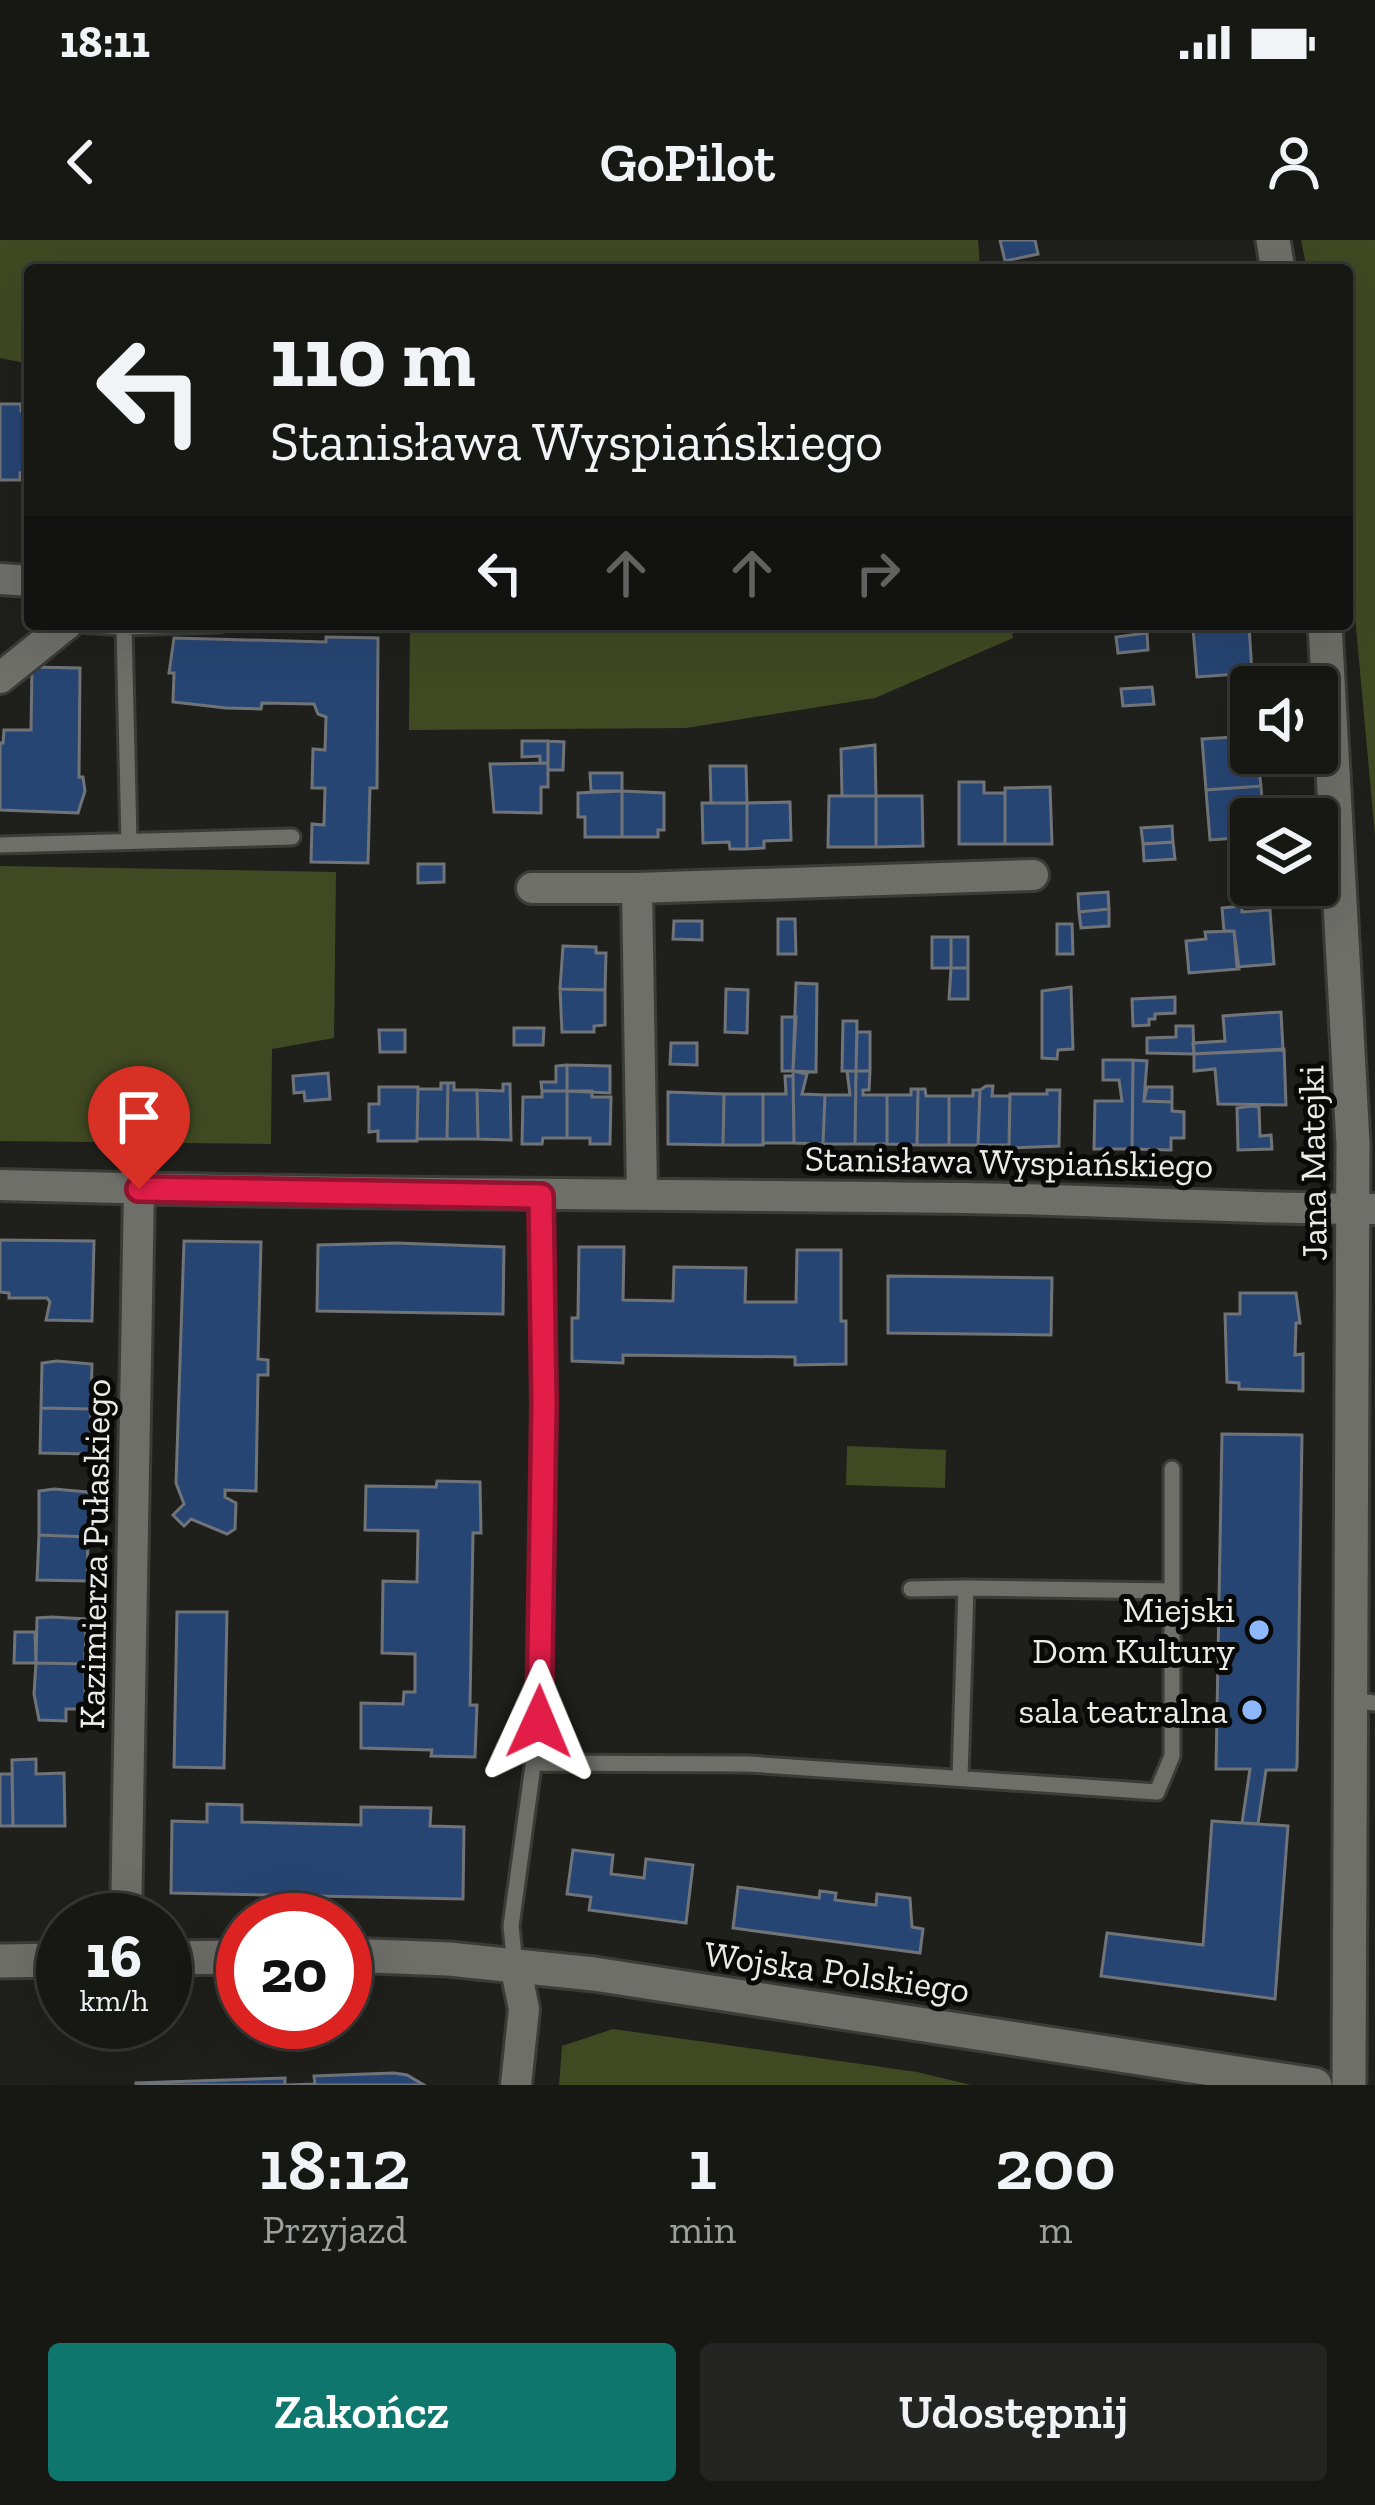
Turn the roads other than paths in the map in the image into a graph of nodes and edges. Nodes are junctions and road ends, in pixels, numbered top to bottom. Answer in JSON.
{"nodes":[{"id":1,"x":60,"y":630,"type":"edge"},
{"id":2,"x":124,"y":630,"type":"edge"},
{"id":3,"x":1324,"y":630,"type":"edge"},
{"id":4,"x":0,"y":678,"type":"edge"},
{"id":5,"x":292,"y":837,"type":"dead end"},
{"id":6,"x":129,"y":841,"type":"junction"},
{"id":7,"x":0,"y":845,"type":"edge"},
{"id":8,"x":1033,"y":875,"type":"dead end"},
{"id":9,"x":532,"y":888,"type":"dead end"},
{"id":10,"x":637,"y":888,"type":"junction"},
{"id":11,"x":0,"y":1185,"type":"edge"},
{"id":12,"x":139,"y":1189,"type":"junction"},
{"id":13,"x":642,"y":1194,"type":"junction"},
{"id":14,"x":541,"y":1196,"type":"junction"},
{"id":15,"x":1364,"y":1209,"type":"edge"},
{"id":16,"x":1172,"y":1469,"type":"dead end"},
{"id":17,"x":911,"y":1588,"type":"dead end"},
{"id":18,"x":966,"y":1588,"type":"junction"},
{"id":19,"x":1172,"y":1592,"type":"junction"},
{"id":20,"x":1363,"y":1702,"type":"edge"},
{"id":21,"x":533,"y":1762,"type":"junction"},
{"id":22,"x":960,"y":1778,"type":"junction"},
{"id":23,"x":126,"y":1893,"type":"edge"},
{"id":24,"x":372,"y":1957,"type":"edge"},
{"id":25,"x":36,"y":1960,"type":"edge"},
{"id":26,"x":0,"y":1961,"type":"edge"},
{"id":27,"x":515,"y":1965,"type":"junction"},
{"id":28,"x":516,"y":2085,"type":"edge"},
{"id":29,"x":1315,"y":2085,"type":"edge"},
{"id":30,"x":1349,"y":2085,"type":"edge"}],
"edges":[{"from":1,"to":4,"type":"street"},
{"from":2,"to":6,"type":"lane"},
{"from":3,"to":15,"type":"street","name":"Jana Matejki"},
{"from":5,"to":6,"type":"lane"},
{"from":6,"to":7,"type":"lane"},
{"from":8,"to":10,"type":"street"},
{"from":9,"to":10,"type":"street"},
{"from":10,"to":13,"type":"street"},
{"from":11,"to":12,"type":"street","name":"Stanisława Wyspiańskiego"},
{"from":12,"to":14,"type":"street","name":"Stanisława Wyspiańskiego"},
{"from":12,"to":23,"type":"street","name":"Kazimierza Pułaskiego"},
{"from":13,"to":14,"type":"street","name":"Stanisława Wyspiańskiego"},
{"from":13,"to":15,"type":"street","name":"Stanisława Wyspiańskiego"},
{"from":14,"to":21,"type":"lane"},
{"from":15,"to":20,"type":"street","name":"Jana Matejki"},
{"from":16,"to":19,"type":"lane"},
{"from":17,"to":18,"type":"lane"},
{"from":18,"to":19,"type":"lane"},
{"from":18,"to":22,"type":"lane"},
{"from":19,"to":22,"type":"lane"},
{"from":20,"to":30,"type":"street","name":"Jana Matejki"},
{"from":21,"to":22,"type":"lane"},
{"from":21,"to":27,"type":"lane"},
{"from":24,"to":27,"type":"street","name":"Wojska Polskiego"},
{"from":25,"to":26,"type":"street"},
{"from":27,"to":28,"type":"street"},
{"from":27,"to":29,"type":"street","name":"Wojska Polskiego"}]}
